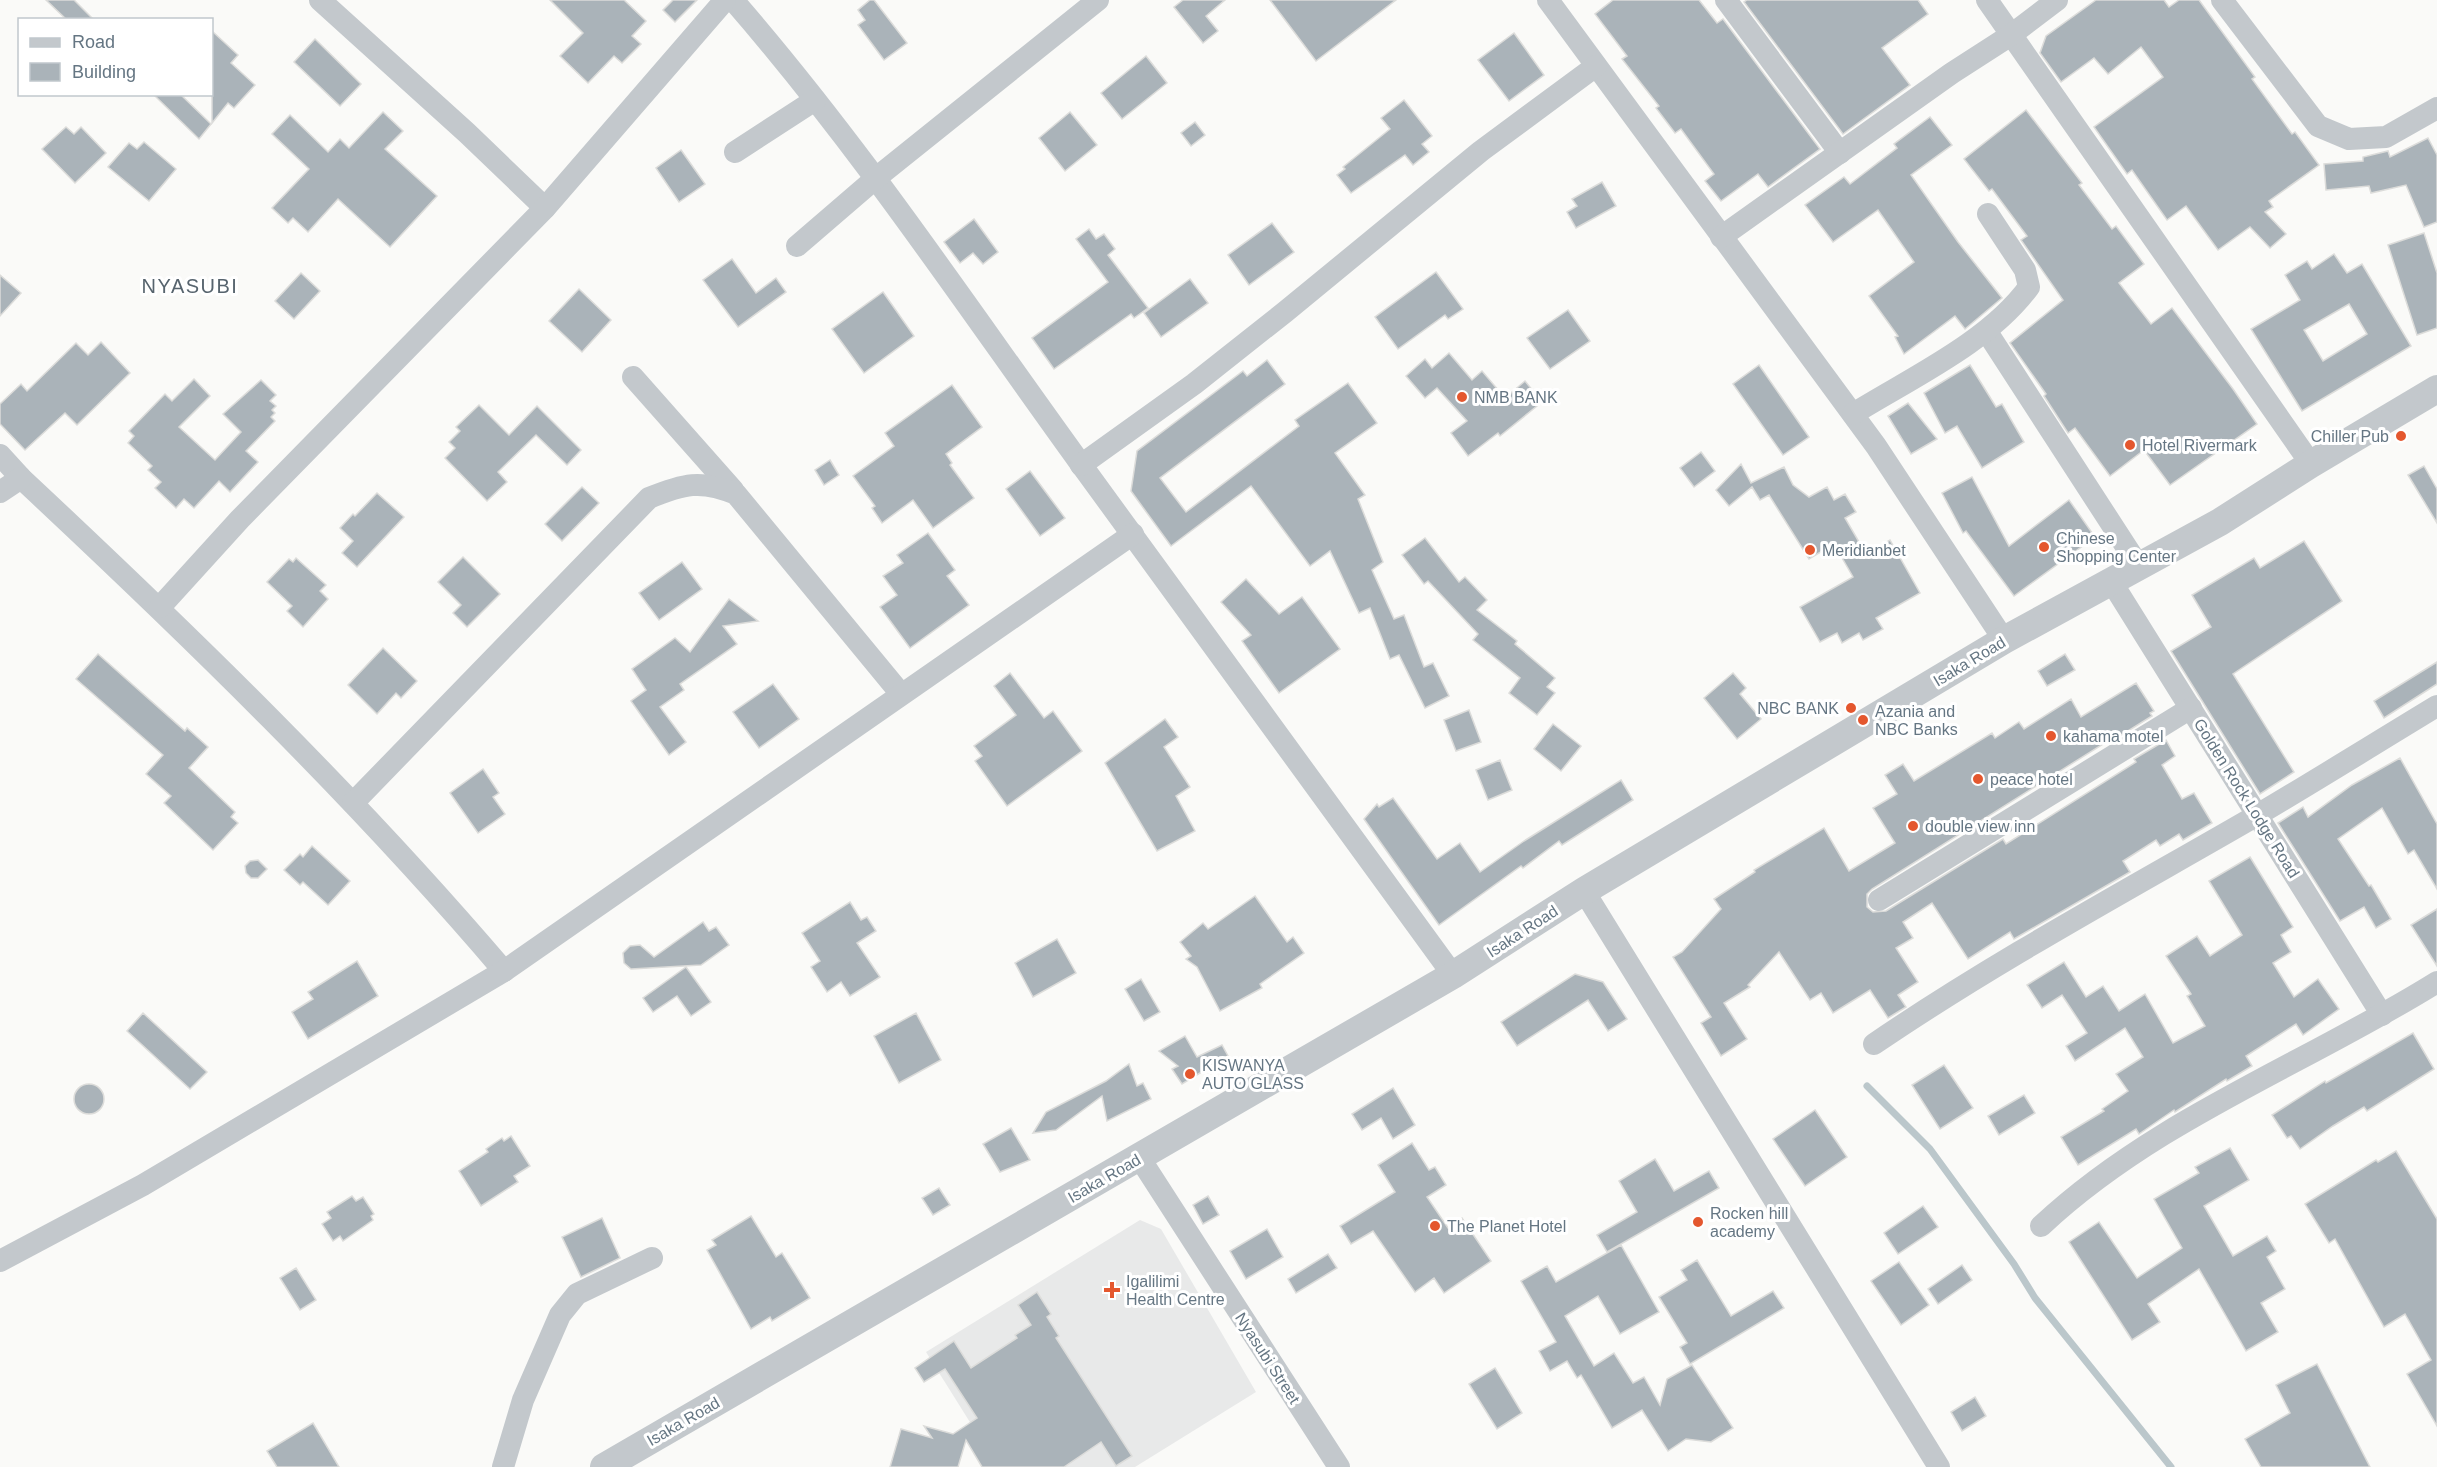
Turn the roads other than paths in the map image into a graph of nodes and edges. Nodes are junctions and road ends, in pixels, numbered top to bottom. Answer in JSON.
{"nodes":[{"id":1,"x":320,"y":0,"type":"edge"},
{"id":2,"x":725,"y":0,"type":"edge"},
{"id":3,"x":733,"y":0,"type":"edge"},
{"id":4,"x":1098,"y":0,"type":"edge"},
{"id":5,"x":1548,"y":0,"type":"edge"},
{"id":6,"x":1726,"y":0,"type":"edge"},
{"id":7,"x":1987,"y":0,"type":"edge"},
{"id":8,"x":2057,"y":0,"type":"edge"},
{"id":9,"x":2222,"y":0,"type":"edge"},
{"id":10,"x":2011,"y":35,"type":"junction"},
{"id":11,"x":1596,"y":66,"type":"junction"},
{"id":12,"x":815,"y":100,"type":"junction"},
{"id":13,"x":2437,"y":108,"type":"edge"},
{"id":14,"x":735,"y":152,"type":"dead end"},
{"id":15,"x":1840,"y":153,"type":"junction"},
{"id":16,"x":876,"y":178,"type":"junction"},
{"id":17,"x":545,"y":207,"type":"junction"},
{"id":18,"x":1988,"y":214,"type":"dead end"},
{"id":19,"x":1721,"y":237,"type":"junction"},
{"id":20,"x":797,"y":246,"type":"dead end"},
{"id":21,"x":1987,"y":332,"type":"junction"},
{"id":22,"x":633,"y":377,"type":"dead end"},
{"id":23,"x":2437,"y":389,"type":"edge"},
{"id":24,"x":1853,"y":414,"type":"junction"},
{"id":25,"x":0,"y":455,"type":"edge"},
{"id":26,"x":2311,"y":464,"type":"junction"},
{"id":27,"x":1081,"y":465,"type":"junction"},
{"id":28,"x":21,"y":478,"type":"junction"},
{"id":29,"x":0,"y":492,"type":"edge"},
{"id":30,"x":736,"y":494,"type":"junction"},
{"id":31,"x":1133,"y":534,"type":"junction"},
{"id":32,"x":2138,"y":565,"type":"junction"},
{"id":33,"x":2111,"y":581,"type":"junction"},
{"id":34,"x":160,"y":607,"type":"junction"},
{"id":35,"x":2004,"y":640,"type":"junction"},
{"id":36,"x":901,"y":694,"type":"junction"},
{"id":37,"x":2437,"y":706,"type":"edge"},
{"id":38,"x":2191,"y":708,"type":"junction"},
{"id":39,"x":353,"y":803,"type":"junction"},
{"id":40,"x":2257,"y":815,"type":"junction"},
{"id":41,"x":1584,"y":891,"type":"junction"},
{"id":42,"x":1879,"y":900,"type":"dead end"},
{"id":43,"x":504,"y":971,"type":"junction"},
{"id":44,"x":1453,"y":975,"type":"junction"},
{"id":45,"x":2435,"y":988,"type":"edge"},
{"id":46,"x":2382,"y":1015,"type":"junction"},
{"id":47,"x":1874,"y":1044,"type":"dead end"},
{"id":48,"x":1139,"y":1157,"type":"junction"},
{"id":49,"x":2041,"y":1226,"type":"dead end"},
{"id":50,"x":652,"y":1258,"type":"dead end"},
{"id":51,"x":0,"y":1261,"type":"edge"},
{"id":52,"x":503,"y":1467,"type":"edge"},
{"id":53,"x":604,"y":1467,"type":"edge"},
{"id":54,"x":1339,"y":1467,"type":"edge"},
{"id":55,"x":1939,"y":1467,"type":"edge"}],
"edges":[{"from":1,"to":17,"type":"street"},
{"from":2,"to":17,"type":"street"},
{"from":3,"to":12,"type":"street"},
{"from":4,"to":16,"type":"street"},
{"from":5,"to":11,"type":"street"},
{"from":6,"to":15,"type":"street"},
{"from":7,"to":10,"type":"street"},
{"from":8,"to":10,"type":"street"},
{"from":9,"to":13,"type":"street"},
{"from":10,"to":15,"type":"street"},
{"from":10,"to":26,"type":"street"},
{"from":11,"to":19,"type":"street"},
{"from":11,"to":27,"type":"street"},
{"from":12,"to":14,"type":"street"},
{"from":12,"to":16,"type":"street"},
{"from":15,"to":19,"type":"street"},
{"from":16,"to":20,"type":"street"},
{"from":16,"to":27,"type":"street"},
{"from":17,"to":34,"type":"street"},
{"from":18,"to":21,"type":"street"},
{"from":19,"to":24,"type":"street"},
{"from":21,"to":24,"type":"street"},
{"from":21,"to":32,"type":"street"},
{"from":22,"to":30,"type":"street"},
{"from":23,"to":26,"type":"street","name":"Isaka Road"},
{"from":24,"to":35,"type":"street"},
{"from":25,"to":28,"type":"street"},
{"from":26,"to":32,"type":"street","name":"Isaka Road"},
{"from":27,"to":31,"type":"street"},
{"from":28,"to":29,"type":"street"},
{"from":28,"to":34,"type":"street"},
{"from":30,"to":36,"type":"street"},
{"from":30,"to":39,"type":"street"},
{"from":31,"to":36,"type":"street"},
{"from":31,"to":44,"type":"street"},
{"from":32,"to":33,"type":"street","name":"Isaka Road"},
{"from":33,"to":35,"type":"street","name":"Isaka Road"},
{"from":33,"to":38,"type":"street","name":"Golden Rock Lodge Road"},
{"from":34,"to":39,"type":"street"},
{"from":35,"to":41,"type":"street","name":"Isaka Road"},
{"from":36,"to":43,"type":"street"},
{"from":37,"to":40,"type":"street"},
{"from":38,"to":40,"type":"street","name":"Golden Rock Lodge Road"},
{"from":38,"to":42,"type":"street"},
{"from":39,"to":43,"type":"street"},
{"from":40,"to":46,"type":"street","name":"Golden Rock Lodge Road"},
{"from":40,"to":47,"type":"street"},
{"from":41,"to":44,"type":"street","name":"Isaka Road"},
{"from":41,"to":55,"type":"street"},
{"from":43,"to":51,"type":"street"},
{"from":44,"to":48,"type":"street","name":"Isaka Road"},
{"from":45,"to":46,"type":"street"},
{"from":46,"to":49,"type":"street"},
{"from":48,"to":53,"type":"street","name":"Isaka Road"},
{"from":48,"to":54,"type":"street","name":"Nyasubi Street"},
{"from":50,"to":52,"type":"street"}]}
